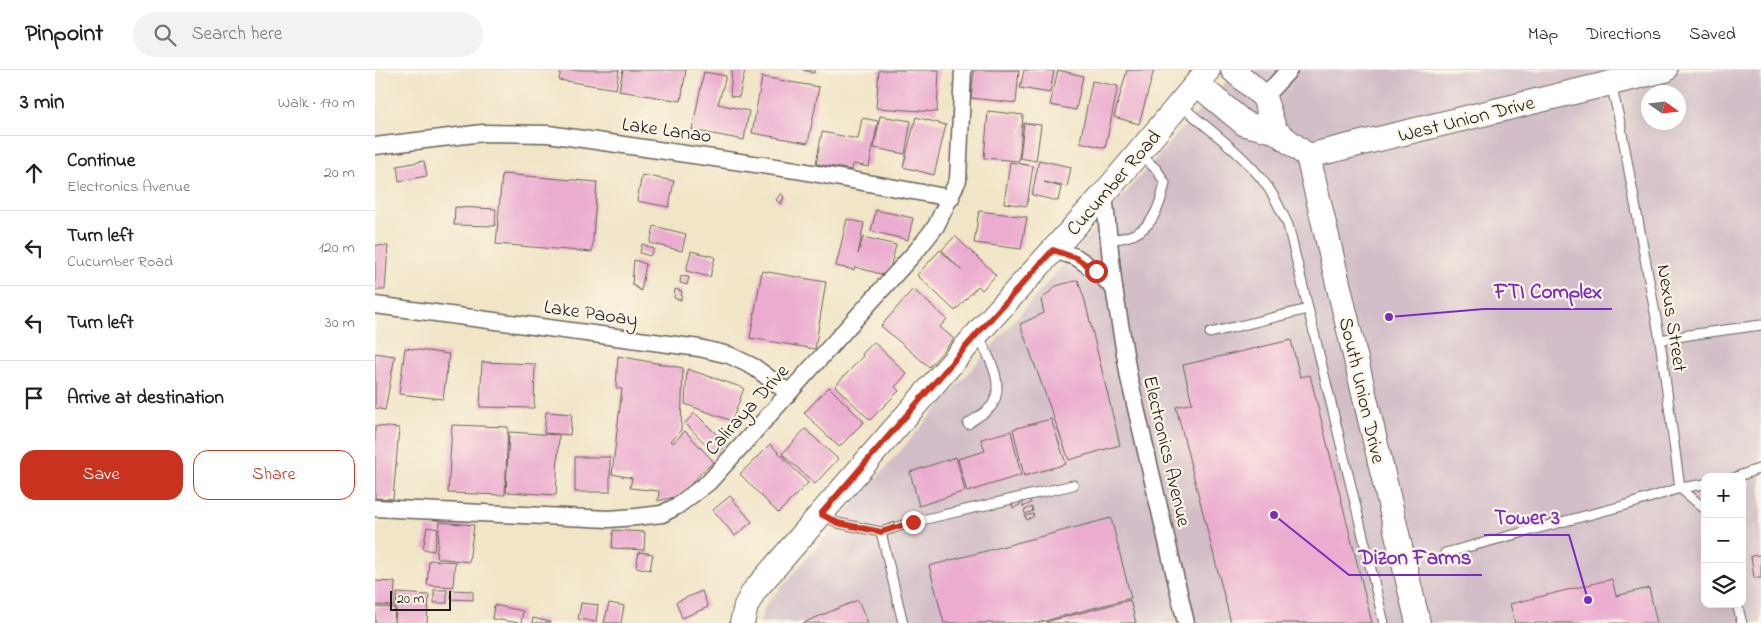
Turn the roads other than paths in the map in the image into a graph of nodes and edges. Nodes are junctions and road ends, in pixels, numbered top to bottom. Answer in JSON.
{"nodes":[{"id":1,"x":963,"y":70,"type":"edge"},
{"id":2,"x":1233,"y":70,"type":"edge"},
{"id":3,"x":1289,"y":70,"type":"edge"},
{"id":4,"x":1665,"y":70,"type":"edge"},
{"id":5,"x":1203,"y":77,"type":"edge"},
{"id":6,"x":1611,"y":83,"type":"junction"},
{"id":7,"x":1265,"y":97,"type":"junction"},
{"id":8,"x":1180,"y":104,"type":"junction"},
{"id":9,"x":1275,"y":131,"type":"junction"},
{"id":10,"x":375,"y":146,"type":"edge"},
{"id":11,"x":1139,"y":153,"type":"junction"},
{"id":12,"x":1308,"y":156,"type":"junction"},
{"id":13,"x":1104,"y":194,"type":"junction"},
{"id":14,"x":951,"y":198,"type":"junction"},
{"id":15,"x":1109,"y":239,"type":"junction"},
{"id":16,"x":1053,"y":250,"type":"junction"},
{"id":17,"x":1114,"y":288,"type":"junction"},
{"id":18,"x":375,"y":305,"type":"edge"},
{"id":19,"x":1308,"y":309,"type":"junction"},
{"id":20,"x":1761,"y":325,"type":"edge"},
{"id":21,"x":1211,"y":333,"type":"dead end"},
{"id":22,"x":977,"y":334,"type":"junction"},
{"id":23,"x":1660,"y":340,"type":"junction"},
{"id":24,"x":789,"y":393,"type":"junction"},
{"id":25,"x":968,"y":424,"type":"dead end"},
{"id":26,"x":1761,"y":468,"type":"edge"},
{"id":27,"x":1746,"y":473,"type":"edge"},
{"id":28,"x":1701,"y":485,"type":"edge"},
{"id":29,"x":1073,"y":486,"type":"dead end"},
{"id":30,"x":1680,"y":488,"type":"junction"},
{"id":31,"x":1701,"y":505,"type":"edge"},
{"id":32,"x":375,"y":508,"type":"edge"},
{"id":33,"x":821,"y":514,"type":"junction"},
{"id":34,"x":881,"y":532,"type":"junction"},
{"id":35,"x":1445,"y":553,"type":"dead end"},
{"id":36,"x":1738,"y":608,"type":"edge"},
{"id":37,"x":742,"y":623,"type":"edge"},
{"id":38,"x":903,"y":623,"type":"edge"},
{"id":39,"x":1186,"y":623,"type":"edge"},
{"id":40,"x":1384,"y":623,"type":"edge"},
{"id":41,"x":1418,"y":623,"type":"edge"},
{"id":42,"x":1742,"y":623,"type":"edge"}],
"edges":[{"from":1,"to":14,"type":"street","name":"Caliraya Drive"},
{"from":2,"to":7,"type":"street"},
{"from":3,"to":7,"type":"street"},
{"from":4,"to":6,"type":"street","name":"West Union Drive"},
{"from":5,"to":8,"type":"street","name":"Cucumber Road"},
{"from":5,"to":9,"type":"street"},
{"from":6,"to":12,"type":"street","name":"West Union Drive"},
{"from":6,"to":23,"type":"lane","name":"Nexus Street"},
{"from":7,"to":9,"type":"street"},
{"from":8,"to":11,"type":"street","name":"Cucumber Road"},
{"from":8,"to":19,"type":"lane"},
{"from":9,"to":12,"type":"street"},
{"from":10,"to":14,"type":"street","name":"Lake Lanao"},
{"from":11,"to":13,"type":"street","name":"Cucumber Road"},
{"from":11,"to":15,"type":"lane"},
{"from":12,"to":41,"type":"street","name":"South Union Drive"},
{"from":13,"to":15,"type":"street","name":"Electronics Avenue"},
{"from":13,"to":16,"type":"street","name":"Cucumber Road"},
{"from":14,"to":24,"type":"street","name":"Caliraya Drive"},
{"from":15,"to":17,"type":"street","name":"Electronics Avenue"},
{"from":16,"to":17,"type":"street"},
{"from":16,"to":22,"type":"street","name":"Cucumber Road"},
{"from":17,"to":39,"type":"street","name":"Electronics Avenue"},
{"from":18,"to":24,"type":"street","name":"Lake Paoay"},
{"from":19,"to":21,"type":"lane"},
{"from":19,"to":40,"type":"lane"},
{"from":20,"to":23,"type":"lane"},
{"from":22,"to":25,"type":"lane"},
{"from":22,"to":33,"type":"street","name":"Cucumber Road"},
{"from":23,"to":30,"type":"lane","name":"Nexus Street"},
{"from":24,"to":32,"type":"street","name":"Caliraya Drive"},
{"from":26,"to":27,"type":"lane"},
{"from":28,"to":30,"type":"lane"},
{"from":29,"to":34,"type":"lane"},
{"from":30,"to":31,"type":"lane"},
{"from":30,"to":35,"type":"lane"},
{"from":33,"to":34,"type":"lane"},
{"from":33,"to":37,"type":"street","name":"Cucumber Road"},
{"from":34,"to":38,"type":"lane"},
{"from":36,"to":42,"type":"lane"}]}
